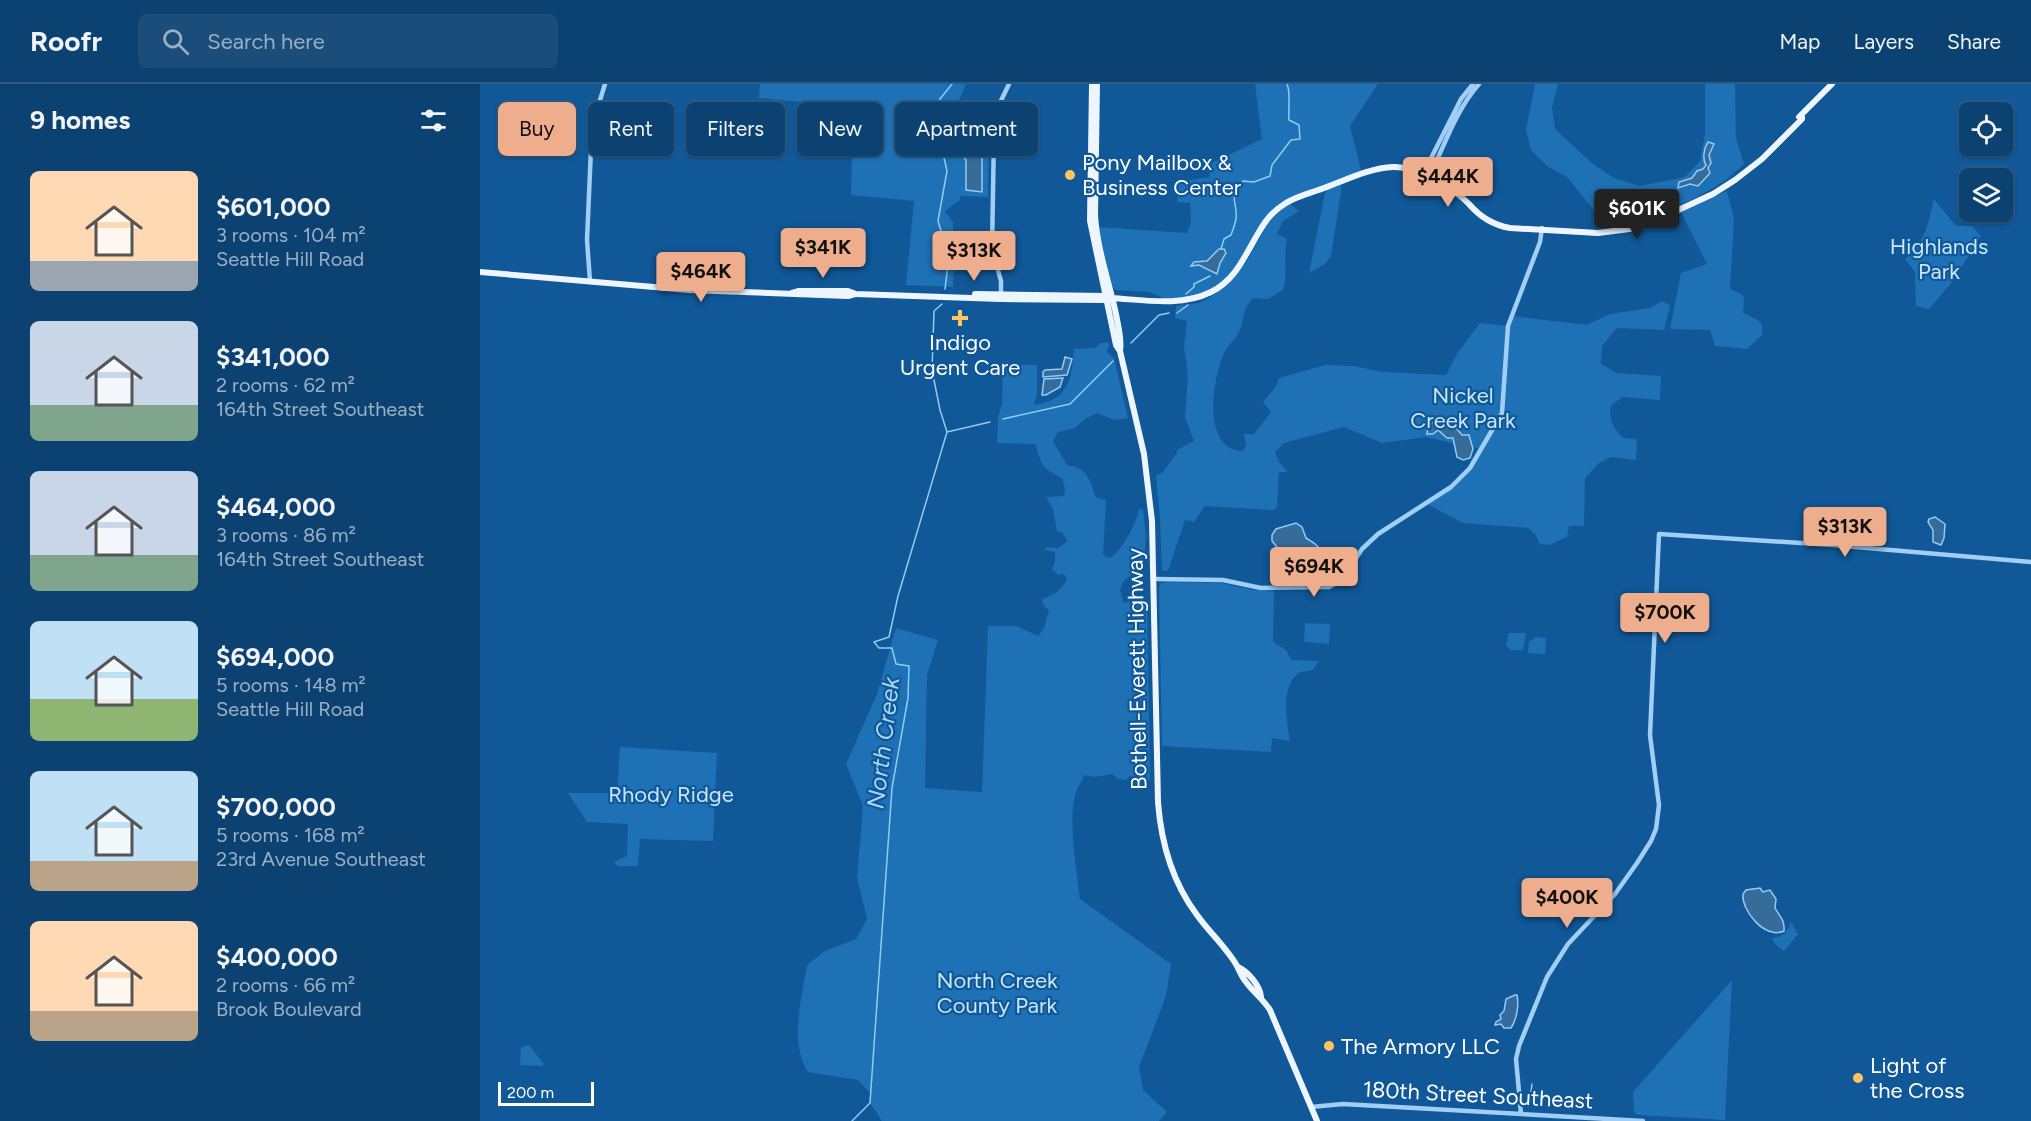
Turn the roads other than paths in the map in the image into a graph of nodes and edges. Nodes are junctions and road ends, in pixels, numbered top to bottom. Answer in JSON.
{"nodes":[{"id":1,"x":605,"y":84,"type":"edge"},
{"id":2,"x":1009,"y":84,"type":"edge"},
{"id":3,"x":1092,"y":84,"type":"edge"},
{"id":4,"x":1097,"y":84,"type":"edge"},
{"id":5,"x":1473,"y":84,"type":"edge"},
{"id":6,"x":1479,"y":84,"type":"edge"},
{"id":7,"x":1828,"y":84,"type":"edge"},
{"id":8,"x":1832,"y":84,"type":"edge"},
{"id":9,"x":1817,"y":99,"type":"junction"},
{"id":10,"x":1093,"y":158,"type":"junction"},
{"id":11,"x":1426,"y":175,"type":"junction"},
{"id":12,"x":1542,"y":228,"type":"junction"},
{"id":13,"x":480,"y":272,"type":"edge"},
{"id":14,"x":1101,"y":276,"type":"junction"},
{"id":15,"x":590,"y":281,"type":"junction"},
{"id":16,"x":1001,"y":294,"type":"junction"},
{"id":17,"x":1086,"y":295,"type":"junction"},
{"id":18,"x":952,"y":296,"type":"junction"},
{"id":19,"x":1108,"y":298,"type":"junction"},
{"id":20,"x":1138,"y":299,"type":"junction"},
{"id":21,"x":1118,"y":324,"type":"junction"},
{"id":22,"x":1120,"y":351,"type":"junction"},
{"id":23,"x":2031,"y":562,"type":"edge"},
{"id":24,"x":1154,"y":579,"type":"junction"},
{"id":25,"x":1237,"y":966,"type":"junction"},
{"id":26,"x":1261,"y":997,"type":"junction"},
{"id":27,"x":1311,"y":1107,"type":"junction"},
{"id":28,"x":1521,"y":1114,"type":"junction"},
{"id":29,"x":1317,"y":1121,"type":"edge"},
{"id":30,"x":1643,"y":1121,"type":"edge"}],
"edges":[{"from":1,"to":15,"type":"street"},
{"from":2,"to":16,"type":"street"},
{"from":3,"to":10,"type":"main road","name":"Bothell-Everett Highway"},
{"from":4,"to":10,"type":"main road","name":"Bothell-Everett Highway"},
{"from":5,"to":11,"type":"street"},
{"from":6,"to":11,"type":"street"},
{"from":7,"to":9,"type":"main road"},
{"from":8,"to":9,"type":"main road"},
{"from":9,"to":12,"type":"main road"},
{"from":10,"to":14,"type":"main road","name":"Bothell-Everett Highway"},
{"from":10,"to":19,"type":"main road","name":"Bothell-Everett Highway"},
{"from":11,"to":12,"type":"main road"},
{"from":11,"to":20,"type":"main road"},
{"from":12,"to":24,"type":"street"},
{"from":13,"to":15,"type":"main road"},
{"from":14,"to":17,"type":"main road"},
{"from":14,"to":19,"type":"main road","name":"Bothell-Everett Highway"},
{"from":15,"to":18,"type":"main road"},
{"from":16,"to":17,"type":"main road"},
{"from":16,"to":18,"type":"main road"},
{"from":17,"to":19,"type":"main road"},
{"from":18,"to":19,"type":"main road"},
{"from":19,"to":20,"type":"main road"},
{"from":19,"to":21,"type":"main road","name":"Bothell-Everett Highway"},
{"from":19,"to":22,"type":"main road","name":"Bothell-Everett Highway"},
{"from":20,"to":21,"type":"main road"},
{"from":21,"to":22,"type":"main road","name":"Bothell-Everett Highway"},
{"from":22,"to":24,"type":"main road","name":"Bothell-Everett Highway"},
{"from":23,"to":28,"type":"street"},
{"from":24,"to":25,"type":"main road","name":"Bothell-Everett Highway"},
{"from":25,"to":26,"type":"main road","name":"Bothell-Everett Highway"},
{"from":25,"to":26,"type":"main road","name":"Bothell-Everett Highway"},
{"from":26,"to":27,"type":"main road","name":"Bothell-Everett Highway"},
{"from":27,"to":28,"type":"street","name":"180th Street Southeast"},
{"from":27,"to":29,"type":"main road","name":"Bothell-Everett Highway"},
{"from":28,"to":30,"type":"street","name":"180th Street Southeast"}]}
